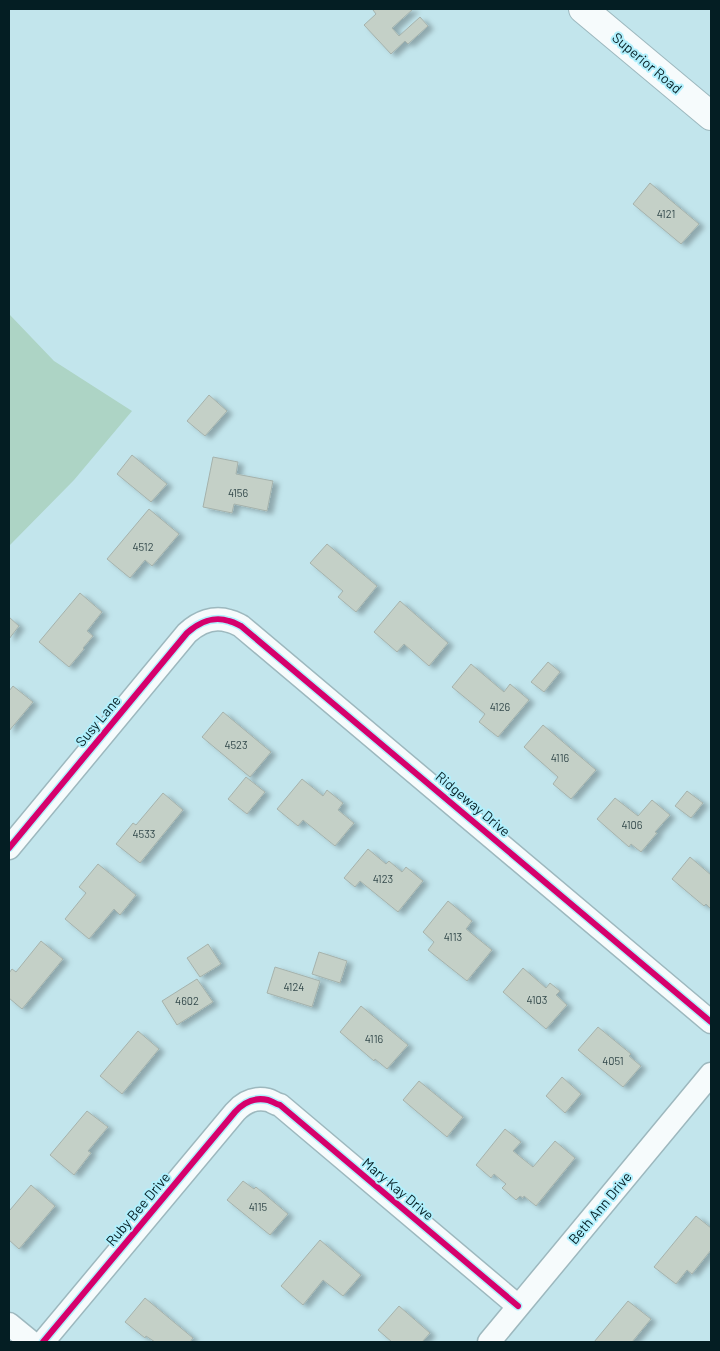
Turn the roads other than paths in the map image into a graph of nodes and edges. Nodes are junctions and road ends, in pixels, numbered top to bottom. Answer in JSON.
{"nodes":[{"id":1,"x":583,"y":9,"type":"edge"},
{"id":2,"x":711,"y":116,"type":"edge"},
{"id":3,"x":212,"y":620,"type":"joint"},
{"id":4,"x":9,"y":848,"type":"edge"},
{"id":5,"x":711,"y":1022,"type":"edge"},
{"id":6,"x":711,"y":1074,"type":"edge"},
{"id":7,"x":258,"y":1099,"type":"joint"},
{"id":8,"x":518,"y":1306,"type":"junction"},
{"id":9,"x":9,"y":1324,"type":"edge"},
{"id":10,"x":31,"y":1342,"type":"edge"},
{"id":11,"x":43,"y":1342,"type":"edge"},
{"id":12,"x":489,"y":1342,"type":"edge"}],
"edges":[{"from":1,"to":2,"type":"street","name":"Superior Road"},
{"from":3,"to":4,"type":"street","name":"Susy Lane"},
{"from":3,"to":5,"type":"street","name":"Ridgeway Drive"},
{"from":6,"to":8,"type":"street","name":"Beth Ann Drive"},
{"from":7,"to":8,"type":"street","name":"Mary Kay Drive"},
{"from":7,"to":11,"type":"street","name":"Ruby Bee Drive"},
{"from":8,"to":12,"type":"street","name":"Beth Ann Drive"},
{"from":9,"to":10,"type":"street"}]}
